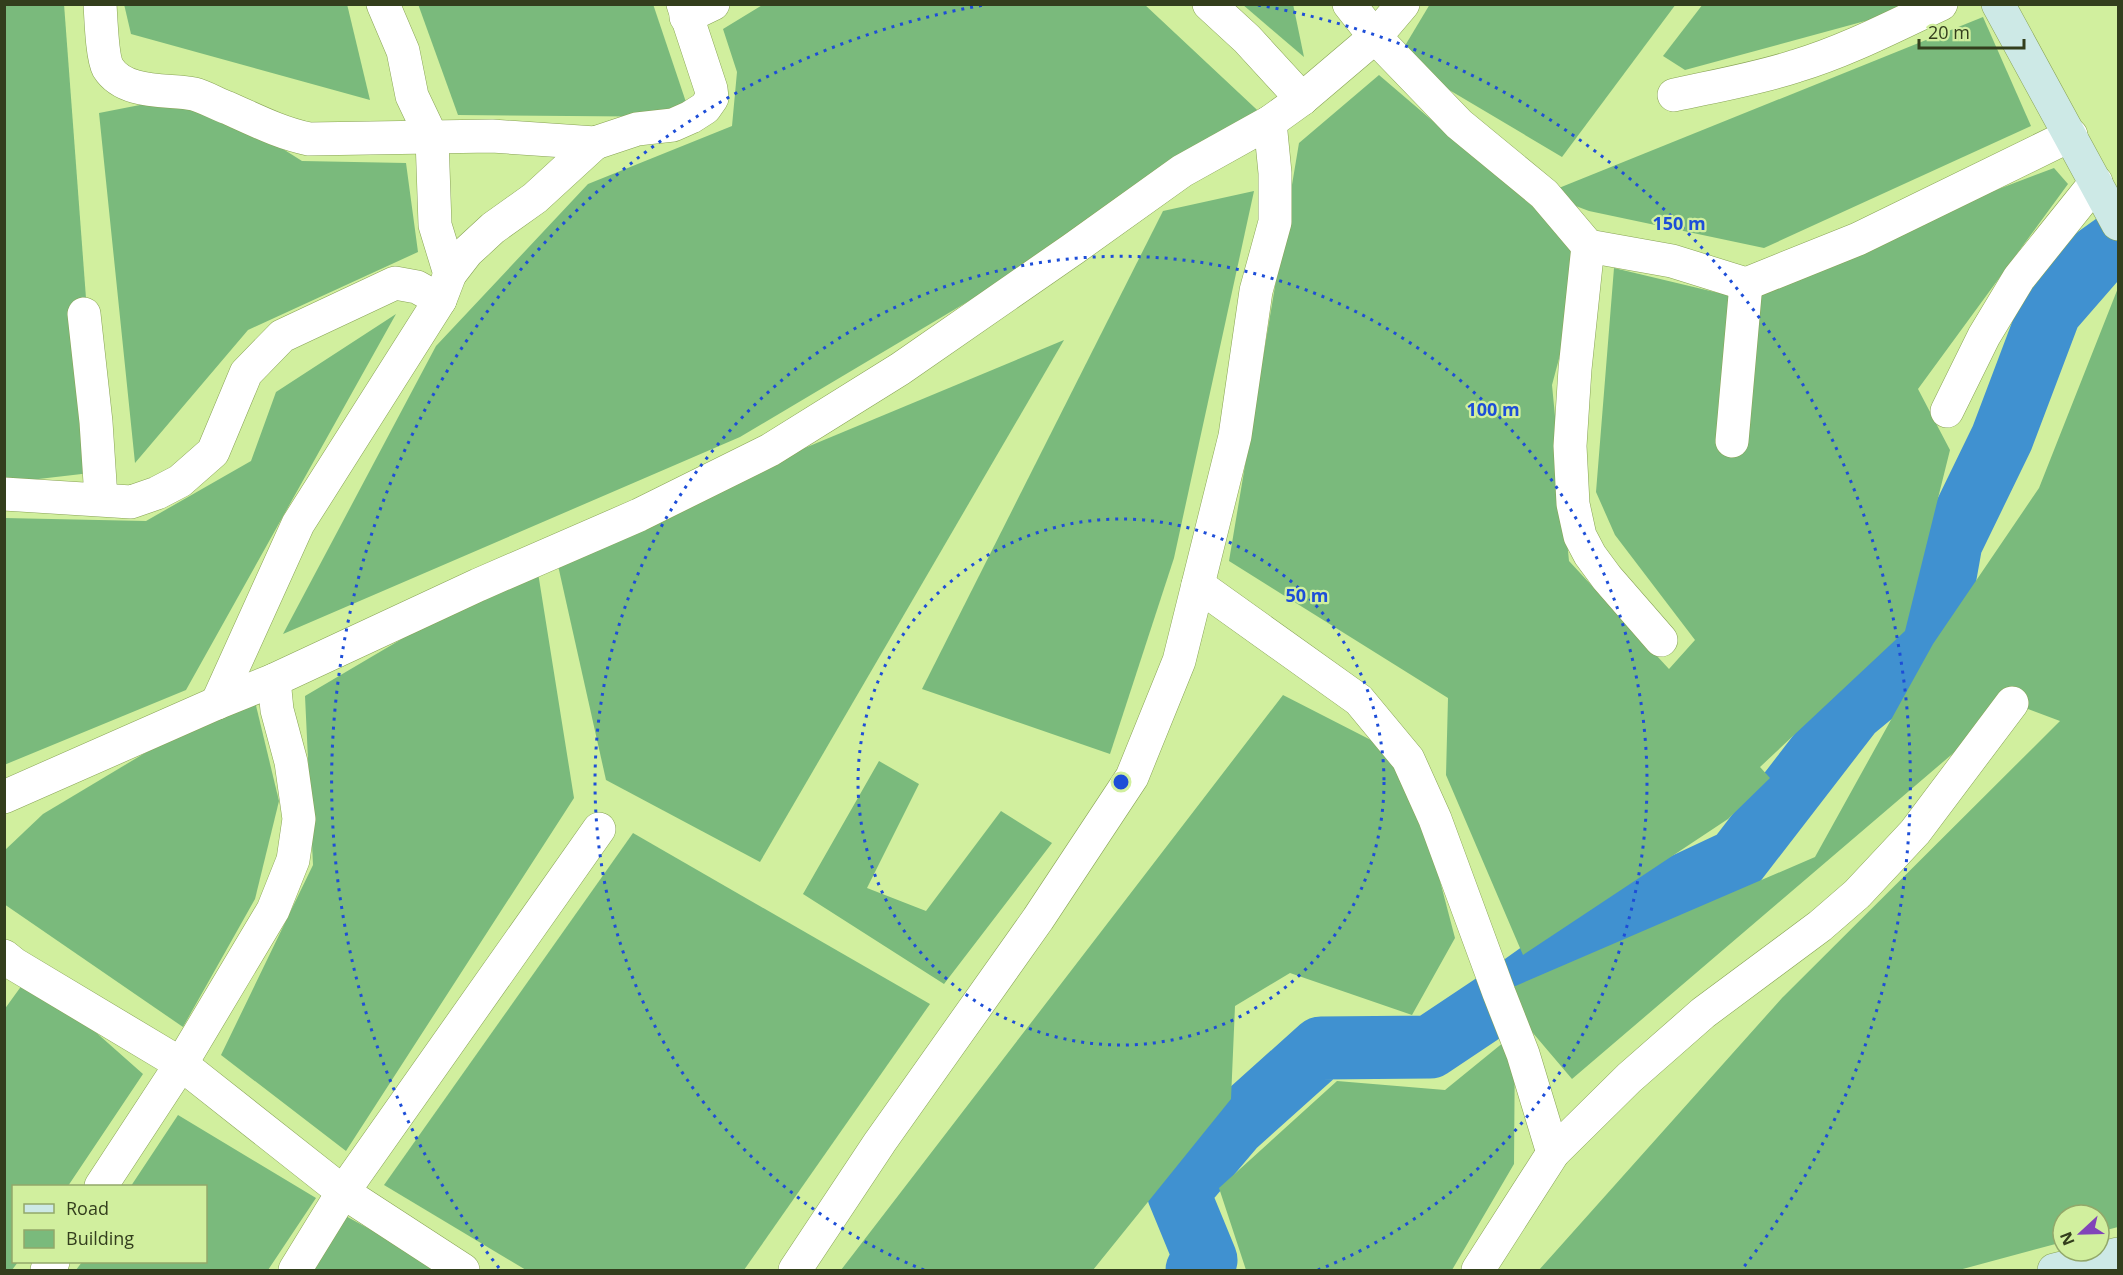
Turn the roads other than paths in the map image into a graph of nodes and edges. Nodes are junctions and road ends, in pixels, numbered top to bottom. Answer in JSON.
{"nodes":[{"id":1,"x":100,"y":4,"type":"edge"},
{"id":2,"x":383,"y":4,"type":"edge"},
{"id":3,"x":1209,"y":4,"type":"edge"},
{"id":4,"x":1349,"y":4,"type":"edge"},
{"id":5,"x":1403,"y":4,"type":"edge"},
{"id":6,"x":1941,"y":4,"type":"edge"},
{"id":7,"x":1998,"y":4,"type":"edge"},
{"id":8,"x":694,"y":9,"type":"edge"},
{"id":9,"x":1375,"y":37,"type":"junction"},
{"id":10,"x":1674,"y":95,"type":"dead end"},
{"id":11,"x":1302,"y":99,"type":"junction"},
{"id":12,"x":1270,"y":122,"type":"junction"},
{"id":13,"x":2071,"y":135,"type":"junction"},
{"id":14,"x":432,"y":138,"type":"junction"},
{"id":15,"x":595,"y":143,"type":"junction"},
{"id":16,"x":2096,"y":182,"type":"junction"},
{"id":17,"x":2115,"y":218,"type":"edge"},
{"id":18,"x":1588,"y":246,"type":"junction"},
{"id":19,"x":1746,"y":284,"type":"junction"},
{"id":20,"x":445,"y":287,"type":"junction"},
{"id":21,"x":84,"y":314,"type":"dead end"},
{"id":22,"x":1947,"y":411,"type":"dead end"},
{"id":23,"x":1732,"y":441,"type":"dead end"},
{"id":24,"x":4,"y":494,"type":"edge"},
{"id":25,"x":101,"y":498,"type":"junction"},
{"id":26,"x":1198,"y":585,"type":"junction"},
{"id":27,"x":1661,"y":640,"type":"dead end"},
{"id":28,"x":274,"y":680,"type":"junction"},
{"id":29,"x":217,"y":703,"type":"junction"},
{"id":30,"x":2012,"y":703,"type":"dead end"},
{"id":31,"x":4,"y":797,"type":"edge"},
{"id":32,"x":599,"y":829,"type":"dead end"},
{"id":33,"x":8,"y":967,"type":"edge"},
{"id":34,"x":181,"y":1064,"type":"junction"},
{"id":35,"x":1553,"y":1153,"type":"junction"},
{"id":36,"x":102,"y":1185,"type":"edge"},
{"id":37,"x":343,"y":1192,"type":"junction"},
{"id":38,"x":2118,"y":1254,"type":"edge"},
{"id":39,"x":295,"y":1270,"type":"edge"},
{"id":40,"x":463,"y":1270,"type":"edge"},
{"id":41,"x":795,"y":1270,"type":"edge"},
{"id":42,"x":1478,"y":1270,"type":"edge"},
{"id":43,"x":2054,"y":1270,"type":"edge"}],
"edges":[{"from":1,"to":14,"type":"street"},
{"from":2,"to":14,"type":"street"},
{"from":3,"to":11,"type":"street"},
{"from":4,"to":9,"type":"street"},
{"from":5,"to":9,"type":"street"},
{"from":6,"to":10,"type":"street"},
{"from":7,"to":13,"type":"main road"},
{"from":8,"to":15,"type":"street"},
{"from":9,"to":11,"type":"street"},
{"from":9,"to":18,"type":"street"},
{"from":11,"to":12,"type":"street"},
{"from":12,"to":26,"type":"street"},
{"from":12,"to":28,"type":"street"},
{"from":13,"to":16,"type":"main road"},
{"from":13,"to":19,"type":"street"},
{"from":14,"to":15,"type":"street"},
{"from":14,"to":20,"type":"street"},
{"from":15,"to":20,"type":"street"},
{"from":16,"to":17,"type":"main road"},
{"from":16,"to":22,"type":"street"},
{"from":18,"to":19,"type":"street"},
{"from":18,"to":27,"type":"street"},
{"from":19,"to":23,"type":"street"},
{"from":20,"to":25,"type":"street"},
{"from":20,"to":29,"type":"street"},
{"from":21,"to":25,"type":"street"},
{"from":24,"to":25,"type":"street"},
{"from":26,"to":35,"type":"street"},
{"from":26,"to":41,"type":"street"},
{"from":28,"to":29,"type":"street"},
{"from":28,"to":34,"type":"street"},
{"from":29,"to":31,"type":"street"},
{"from":30,"to":35,"type":"street"},
{"from":32,"to":37,"type":"street"},
{"from":33,"to":34,"type":"street"},
{"from":34,"to":36,"type":"street"},
{"from":34,"to":37,"type":"street"},
{"from":35,"to":42,"type":"street"},
{"from":37,"to":39,"type":"street"},
{"from":37,"to":40,"type":"street"},
{"from":38,"to":43,"type":"main road"}]}
